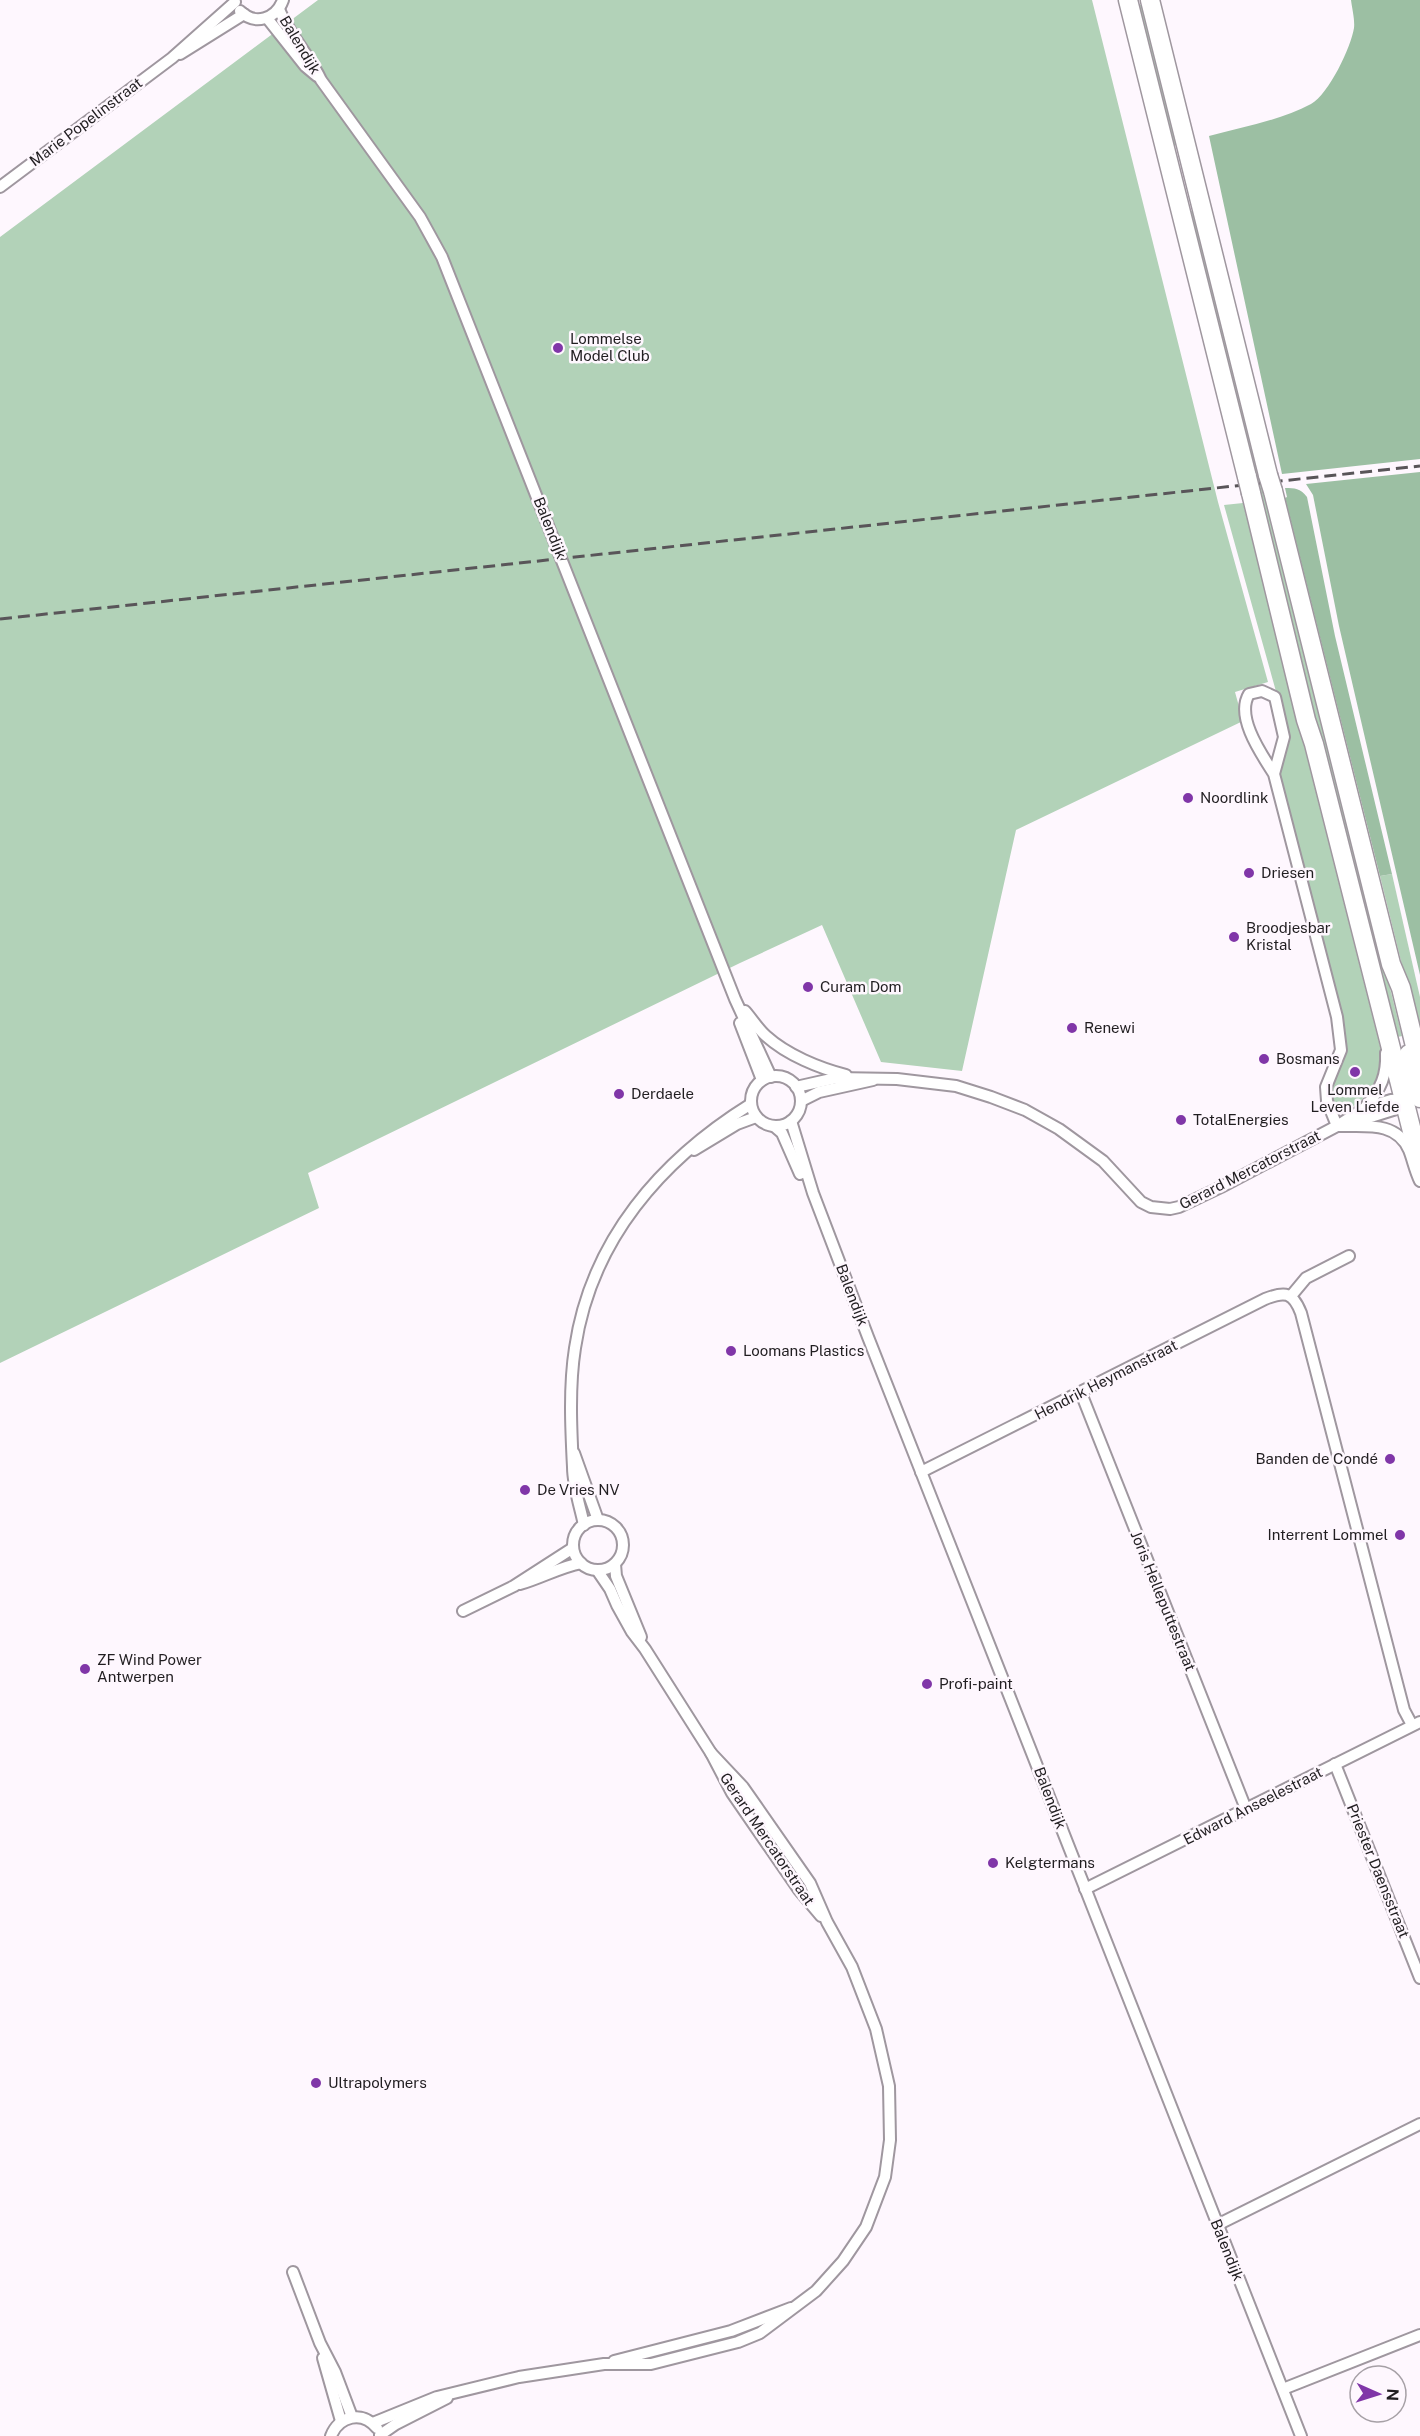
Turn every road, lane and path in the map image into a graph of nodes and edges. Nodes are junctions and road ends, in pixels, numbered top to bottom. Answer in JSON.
{"nodes":[{"id":1,"x":1128,"y":0,"type":"edge"},
{"id":2,"x":1150,"y":0,"type":"edge"},
{"id":3,"x":235,"y":1,"type":"edge"},
{"id":4,"x":281,"y":4,"type":"edge"},
{"id":5,"x":244,"y":14,"type":"junction"},
{"id":6,"x":267,"y":18,"type":"junction"},
{"id":7,"x":172,"y":58,"type":"junction"},
{"id":8,"x":321,"y":80,"type":"junction"},
{"id":9,"x":0,"y":187,"type":"edge"},
{"id":10,"x":1274,"y":774,"type":"junction"},
{"id":11,"x":1391,"y":964,"type":"junction"},
{"id":12,"x":735,"y":999,"type":"junction"},
{"id":13,"x":1385,"y":1025,"type":"junction"},
{"id":14,"x":1420,"y":1067,"type":"edge"},
{"id":15,"x":855,"y":1077,"type":"junction"},
{"id":16,"x":767,"y":1079,"type":"junction"},
{"id":17,"x":876,"y":1079,"type":"junction"},
{"id":18,"x":796,"y":1086,"type":"junction"},
{"id":19,"x":801,"y":1101,"type":"junction"},
{"id":20,"x":1414,"y":1101,"type":"edge"},
{"id":21,"x":751,"y":1104,"type":"junction"},
{"id":22,"x":1365,"y":1108,"type":"junction"},
{"id":23,"x":756,"y":1117,"type":"junction"},
{"id":24,"x":791,"y":1121,"type":"junction"},
{"id":25,"x":1337,"y":1126,"type":"junction"},
{"id":26,"x":775,"y":1127,"type":"junction"},
{"id":27,"x":686,"y":1154,"type":"junction"},
{"id":28,"x":1420,"y":1163,"type":"edge"},
{"id":29,"x":1420,"y":1181,"type":"edge"},
{"id":30,"x":813,"y":1193,"type":"junction"},
{"id":31,"x":1349,"y":1256,"type":"dead end"},
{"id":32,"x":1291,"y":1296,"type":"junction"},
{"id":33,"x":1081,"y":1393,"type":"junction"},
{"id":34,"x":574,"y":1451,"type":"junction"},
{"id":35,"x":921,"y":1472,"type":"junction"},
{"id":36,"x":598,"y":1520,"type":"junction"},
{"id":37,"x":584,"y":1525,"type":"junction"},
{"id":38,"x":573,"y":1548,"type":"junction"},
{"id":39,"x":581,"y":1563,"type":"junction"},
{"id":40,"x":615,"y":1564,"type":"junction"},
{"id":41,"x":597,"y":1570,"type":"junction"},
{"id":42,"x":514,"y":1586,"type":"junction"},
{"id":43,"x":464,"y":1611,"type":"dead end"},
{"id":44,"x":645,"y":1649,"type":"junction"},
{"id":45,"x":1416,"y":1724,"type":"edge"},
{"id":46,"x":711,"y":1754,"type":"junction"},
{"id":47,"x":1335,"y":1764,"type":"junction"},
{"id":48,"x":1246,"y":1809,"type":"junction"},
{"id":49,"x":775,"y":1835,"type":"junction"},
{"id":50,"x":765,"y":1842,"type":"junction"},
{"id":51,"x":1085,"y":1889,"type":"junction"},
{"id":52,"x":827,"y":1922,"type":"junction"},
{"id":53,"x":1420,"y":1978,"type":"edge"},
{"id":54,"x":1420,"y":2124,"type":"edge"},
{"id":55,"x":1217,"y":2225,"type":"junction"},
{"id":56,"x":293,"y":2272,"type":"dead end"},
{"id":57,"x":795,"y":2307,"type":"junction"},
{"id":58,"x":1420,"y":2335,"type":"edge"},
{"id":59,"x":702,"y":2339,"type":"junction"},
{"id":60,"x":320,"y":2343,"type":"junction"},
{"id":61,"x":706,"y":2351,"type":"junction"},
{"id":62,"x":604,"y":2364,"type":"junction"},
{"id":63,"x":1283,"y":2389,"type":"junction"},
{"id":64,"x":452,"y":2394,"type":"junction"},
{"id":65,"x":352,"y":2417,"type":"junction"},
{"id":66,"x":341,"y":2421,"type":"junction"},
{"id":67,"x":373,"y":2423,"type":"junction"},
{"id":68,"x":331,"y":2436,"type":"edge"},
{"id":69,"x":381,"y":2436,"type":"edge"},
{"id":70,"x":1301,"y":2436,"type":"edge"}],
"edges":[{"from":1,"to":13,"type":"highway"},
{"from":2,"to":11,"type":"highway"},
{"from":3,"to":5,"type":"street"},
{"from":3,"to":7,"type":"street","name":"Marie Popelinstraat"},
{"from":4,"to":6,"type":"street"},
{"from":4,"to":8,"type":"street","name":"Balendijk"},
{"from":5,"to":6,"type":"street"},
{"from":5,"to":7,"type":"street","name":"Marie Popelinstraat"},
{"from":6,"to":8,"type":"street","name":"Balendijk"},
{"from":7,"to":9,"type":"street","name":"Marie Popelinstraat"},
{"from":8,"to":12,"type":"street","name":"Balendijk"},
{"from":10,"to":10,"type":"street"},
{"from":10,"to":25,"type":"street"},
{"from":11,"to":14,"type":"highway"},
{"from":11,"to":20,"type":"highway"},
{"from":12,"to":15,"type":"street"},
{"from":12,"to":16,"type":"street","name":"Balendijk"},
{"from":13,"to":20,"type":"highway"},
{"from":13,"to":22,"type":"street"},
{"from":15,"to":17,"type":"street","name":"Gerard Mercatorstraat"},
{"from":15,"to":18,"type":"street","name":"Gerard Mercatorstraat"},
{"from":16,"to":18,"type":"street","name":"Gerard Mercatorstraat"},
{"from":16,"to":21,"type":"street"},
{"from":17,"to":19,"type":"street","name":"Gerard Mercatorstraat"},
{"from":17,"to":25,"type":"street","name":"Gerard Mercatorstraat"},
{"from":18,"to":19,"type":"street"},
{"from":19,"to":24,"type":"street"},
{"from":20,"to":22,"type":"street"},
{"from":20,"to":25,"type":"street"},
{"from":20,"to":28,"type":"highway"},
{"from":21,"to":23,"type":"street"},
{"from":21,"to":27,"type":"street"},
{"from":22,"to":25,"type":"street"},
{"from":23,"to":26,"type":"street"},
{"from":23,"to":27,"type":"street"},
{"from":24,"to":26,"type":"street"},
{"from":24,"to":30,"type":"street","name":"Balendijk"},
{"from":25,"to":29,"type":"street"},
{"from":26,"to":30,"type":"street","name":"Balendijk"},
{"from":27,"to":34,"type":"street"},
{"from":30,"to":35,"type":"street","name":"Balendijk"},
{"from":31,"to":32,"type":"street"},
{"from":32,"to":33,"type":"street","name":"Hendrik Heymanstraat"},
{"from":32,"to":45,"type":"street"},
{"from":33,"to":35,"type":"street","name":"Hendrik Heymanstraat"},
{"from":33,"to":48,"type":"street","name":"Joris Helleputtestraat"},
{"from":34,"to":36,"type":"street"},
{"from":34,"to":37,"type":"street"},
{"from":35,"to":51,"type":"street","name":"Balendijk"},
{"from":36,"to":37,"type":"street"},
{"from":36,"to":40,"type":"street","name":"Gerard Mercatorstraat"},
{"from":37,"to":38,"type":"street"},
{"from":38,"to":39,"type":"street"},
{"from":38,"to":42,"type":"street"},
{"from":39,"to":41,"type":"street"},
{"from":39,"to":42,"type":"street"},
{"from":40,"to":41,"type":"street"},
{"from":40,"to":44,"type":"street","name":"Gerard Mercatorstraat"},
{"from":41,"to":44,"type":"street","name":"Gerard Mercatorstraat"},
{"from":42,"to":43,"type":"street"},
{"from":44,"to":46,"type":"street","name":"Gerard Mercatorstraat"},
{"from":45,"to":47,"type":"street","name":"Edward Anseelestraat"},
{"from":46,"to":49,"type":"street","name":"Gerard Mercatorstraat"},
{"from":46,"to":50,"type":"street","name":"Gerard Mercatorstraat"},
{"from":47,"to":48,"type":"street","name":"Edward Anseelestraat"},
{"from":47,"to":53,"type":"street","name":"Priester Daensstraat"},
{"from":48,"to":51,"type":"street","name":"Edward Anseelestraat"},
{"from":49,"to":50,"type":"street"},
{"from":49,"to":52,"type":"street","name":"Gerard Mercatorstraat"},
{"from":50,"to":52,"type":"street","name":"Gerard Mercatorstraat"},
{"from":51,"to":55,"type":"street","name":"Balendijk"},
{"from":52,"to":57,"type":"street","name":"Gerard Mercatorstraat"},
{"from":54,"to":55,"type":"street"},
{"from":55,"to":63,"type":"street","name":"Balendijk"},
{"from":56,"to":60,"type":"street"},
{"from":57,"to":59,"type":"street","name":"Gerard Mercatorstraat"},
{"from":57,"to":61,"type":"street","name":"Gerard Mercatorstraat"},
{"from":58,"to":63,"type":"street"},
{"from":59,"to":61,"type":"street"},
{"from":59,"to":62,"type":"street","name":"Gerard Mercatorstraat"},
{"from":60,"to":65,"type":"street"},
{"from":60,"to":66,"type":"street"},
{"from":61,"to":62,"type":"street","name":"Gerard Mercatorstraat"},
{"from":62,"to":64,"type":"street","name":"Gerard Mercatorstraat"},
{"from":63,"to":70,"type":"street","name":"Balendijk"},
{"from":64,"to":67,"type":"street","name":"Gerard Mercatorstraat"},
{"from":64,"to":69,"type":"street","name":"Gerard Mercatorstraat"},
{"from":65,"to":66,"type":"street"},
{"from":65,"to":67,"type":"street"},
{"from":66,"to":68,"type":"street"},
{"from":67,"to":69,"type":"street"}]}
